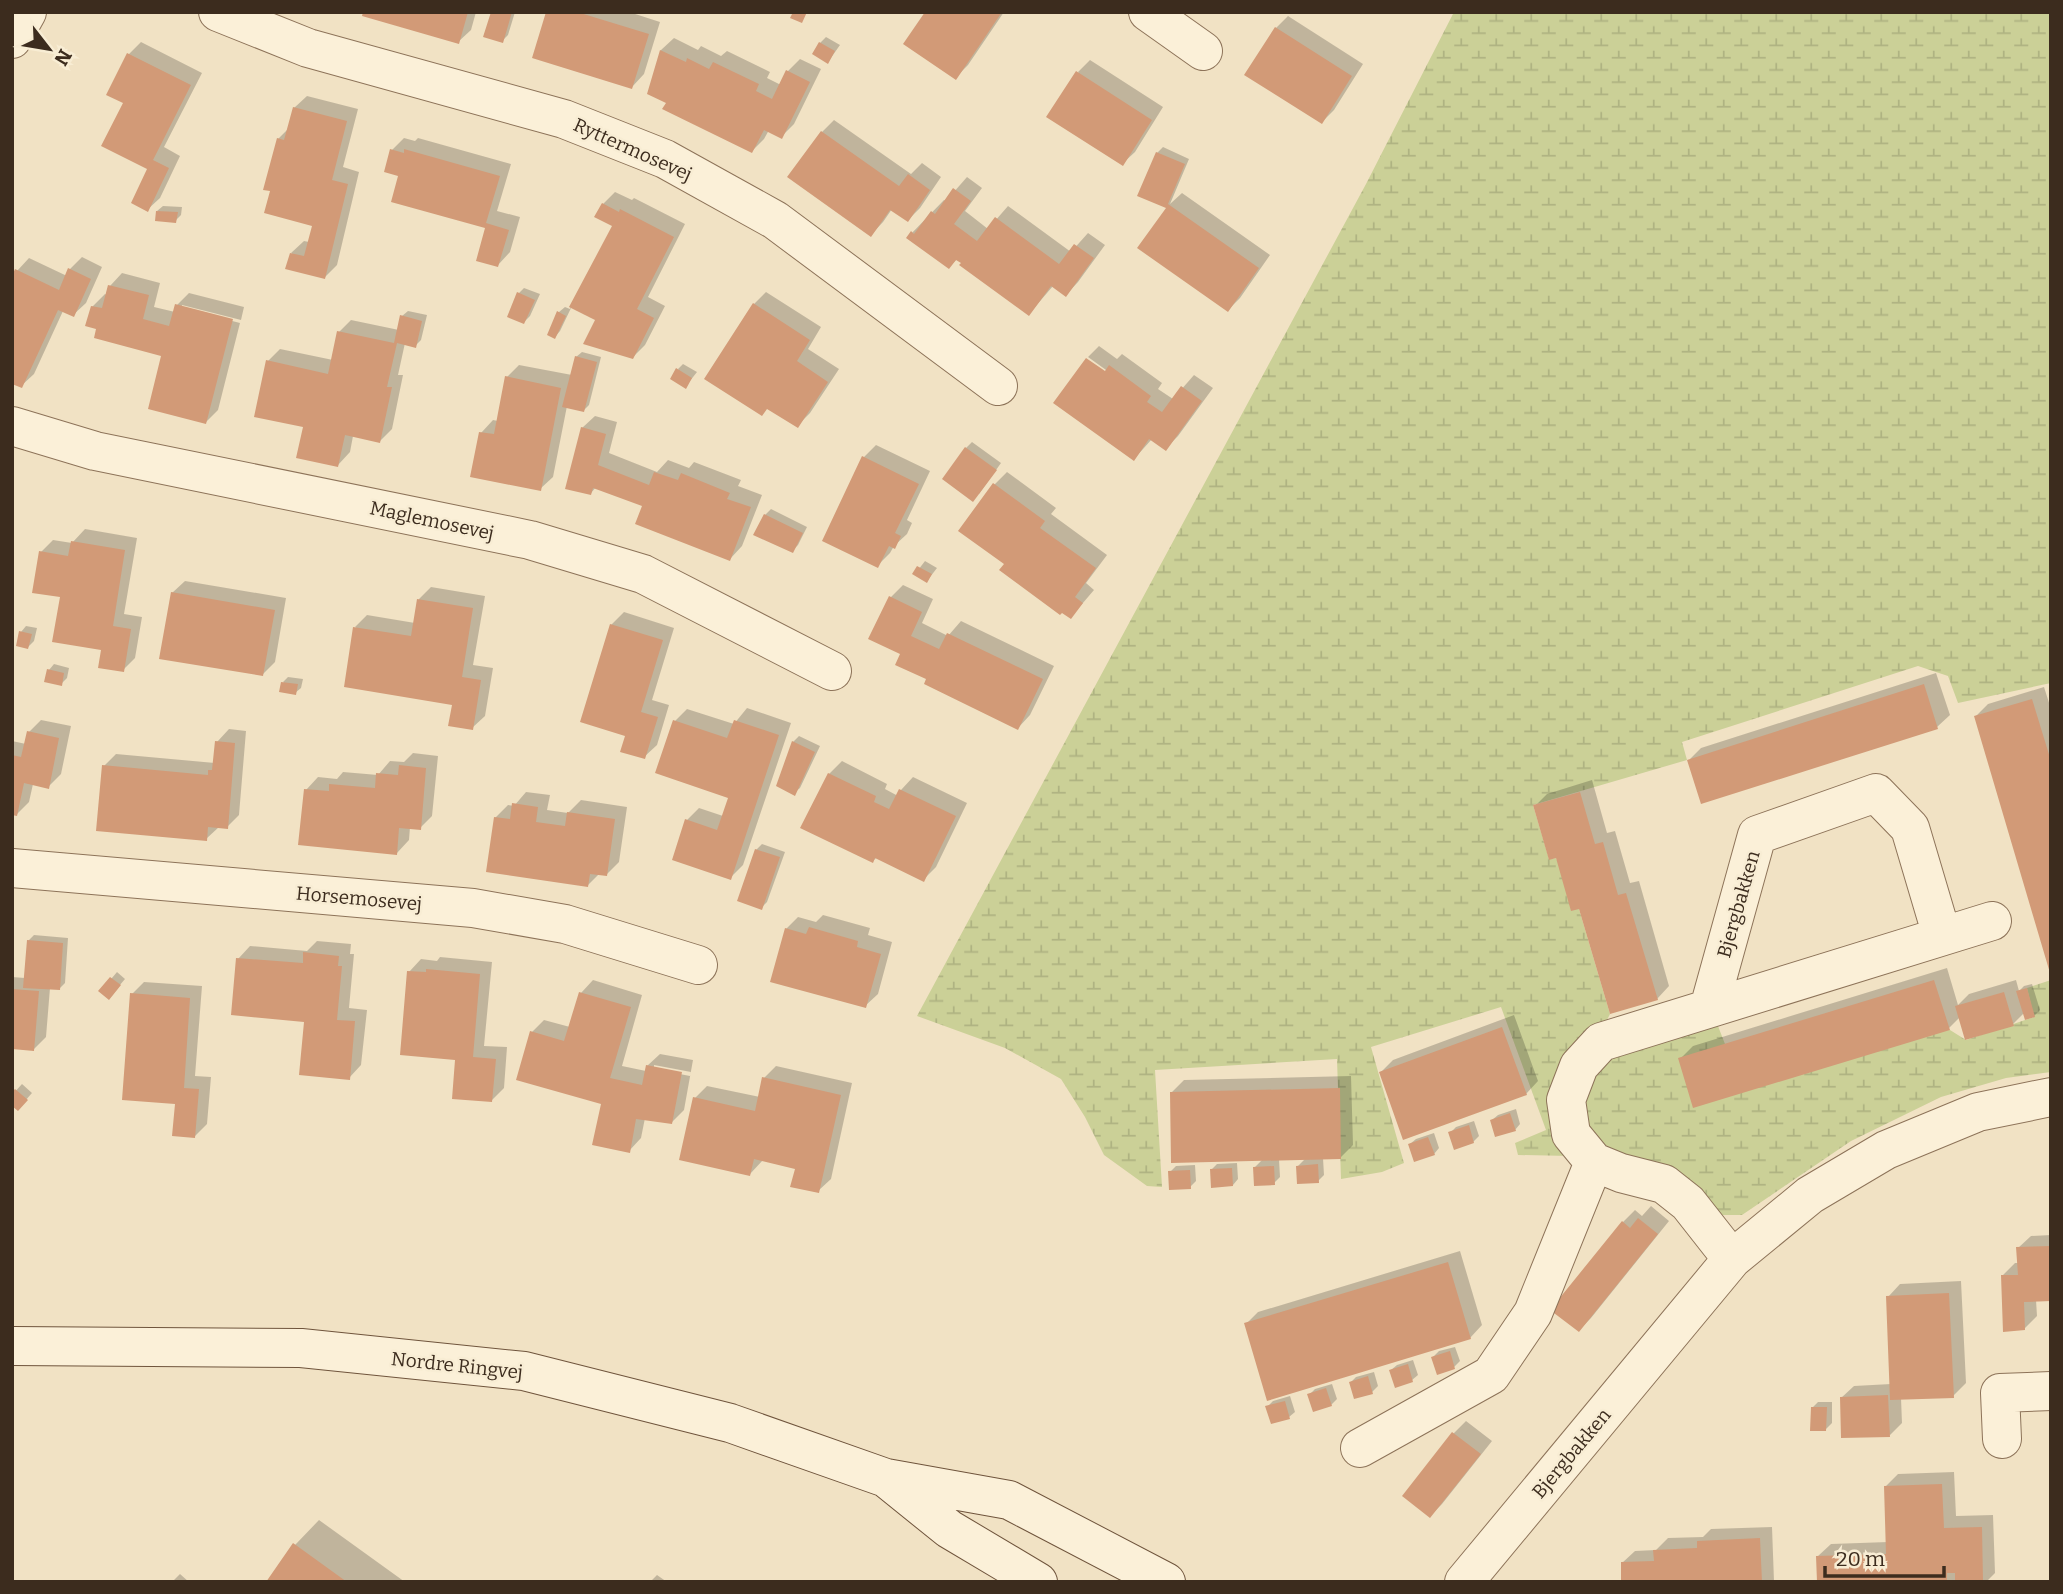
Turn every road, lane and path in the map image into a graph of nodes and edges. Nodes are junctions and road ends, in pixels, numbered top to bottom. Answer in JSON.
{"nodes":[{"id":1,"x":27,"y":12,"type":"edge"},
{"id":2,"x":218,"y":12,"type":"edge"},
{"id":3,"x":1148,"y":12,"type":"edge"},
{"id":4,"x":12,"y":39,"type":"edge"},
{"id":5,"x":1203,"y":51,"type":"dead end"},
{"id":6,"x":998,"y":386,"type":"dead end"},
{"id":7,"x":12,"y":426,"type":"edge"},
{"id":8,"x":832,"y":671,"type":"dead end"},
{"id":9,"x":12,"y":868,"type":"edge"},
{"id":10,"x":1992,"y":921,"type":"dead end"},
{"id":11,"x":1942,"y":936,"type":"junction"},
{"id":12,"x":698,"y":965,"type":"dead end"},
{"id":13,"x":1709,"y":1008,"type":"junction"},
{"id":14,"x":2051,"y":1097,"type":"edge"},
{"id":15,"x":1594,"y":1162,"type":"junction"},
{"id":16,"x":1732,"y":1259,"type":"junction"},
{"id":17,"x":12,"y":1346,"type":"edge"},
{"id":18,"x":2051,"y":1391,"type":"edge"},
{"id":19,"x":2002,"y":1439,"type":"dead end"},
{"id":20,"x":1360,"y":1448,"type":"dead end"},
{"id":21,"x":886,"y":1478,"type":"junction"},
{"id":22,"x":1038,"y":1582,"type":"edge"},
{"id":23,"x":1166,"y":1582,"type":"edge"},
{"id":24,"x":1464,"y":1582,"type":"edge"}],
"edges":[{"from":1,"to":4,"type":"street"},
{"from":2,"to":6,"type":"street","name":"Ryttermosevej"},
{"from":3,"to":5,"type":"street"},
{"from":7,"to":8,"type":"street","name":"Maglemosevej"},
{"from":9,"to":12,"type":"street","name":"Horsemosevej"},
{"from":10,"to":11,"type":"street"},
{"from":11,"to":13,"type":"street"},
{"from":11,"to":13,"type":"street","name":"Bjergbakken"},
{"from":13,"to":15,"type":"street"},
{"from":14,"to":16,"type":"street","name":"Bjergbakken"},
{"from":15,"to":16,"type":"street"},
{"from":15,"to":20,"type":"street"},
{"from":16,"to":24,"type":"street","name":"Bjergbakken"},
{"from":17,"to":21,"type":"street","name":"Nordre Ringvej"},
{"from":18,"to":19,"type":"street"},
{"from":21,"to":22,"type":"street","name":"Nordre Ringvej"},
{"from":21,"to":23,"type":"street","name":"Nordre Ringvej"}]}
